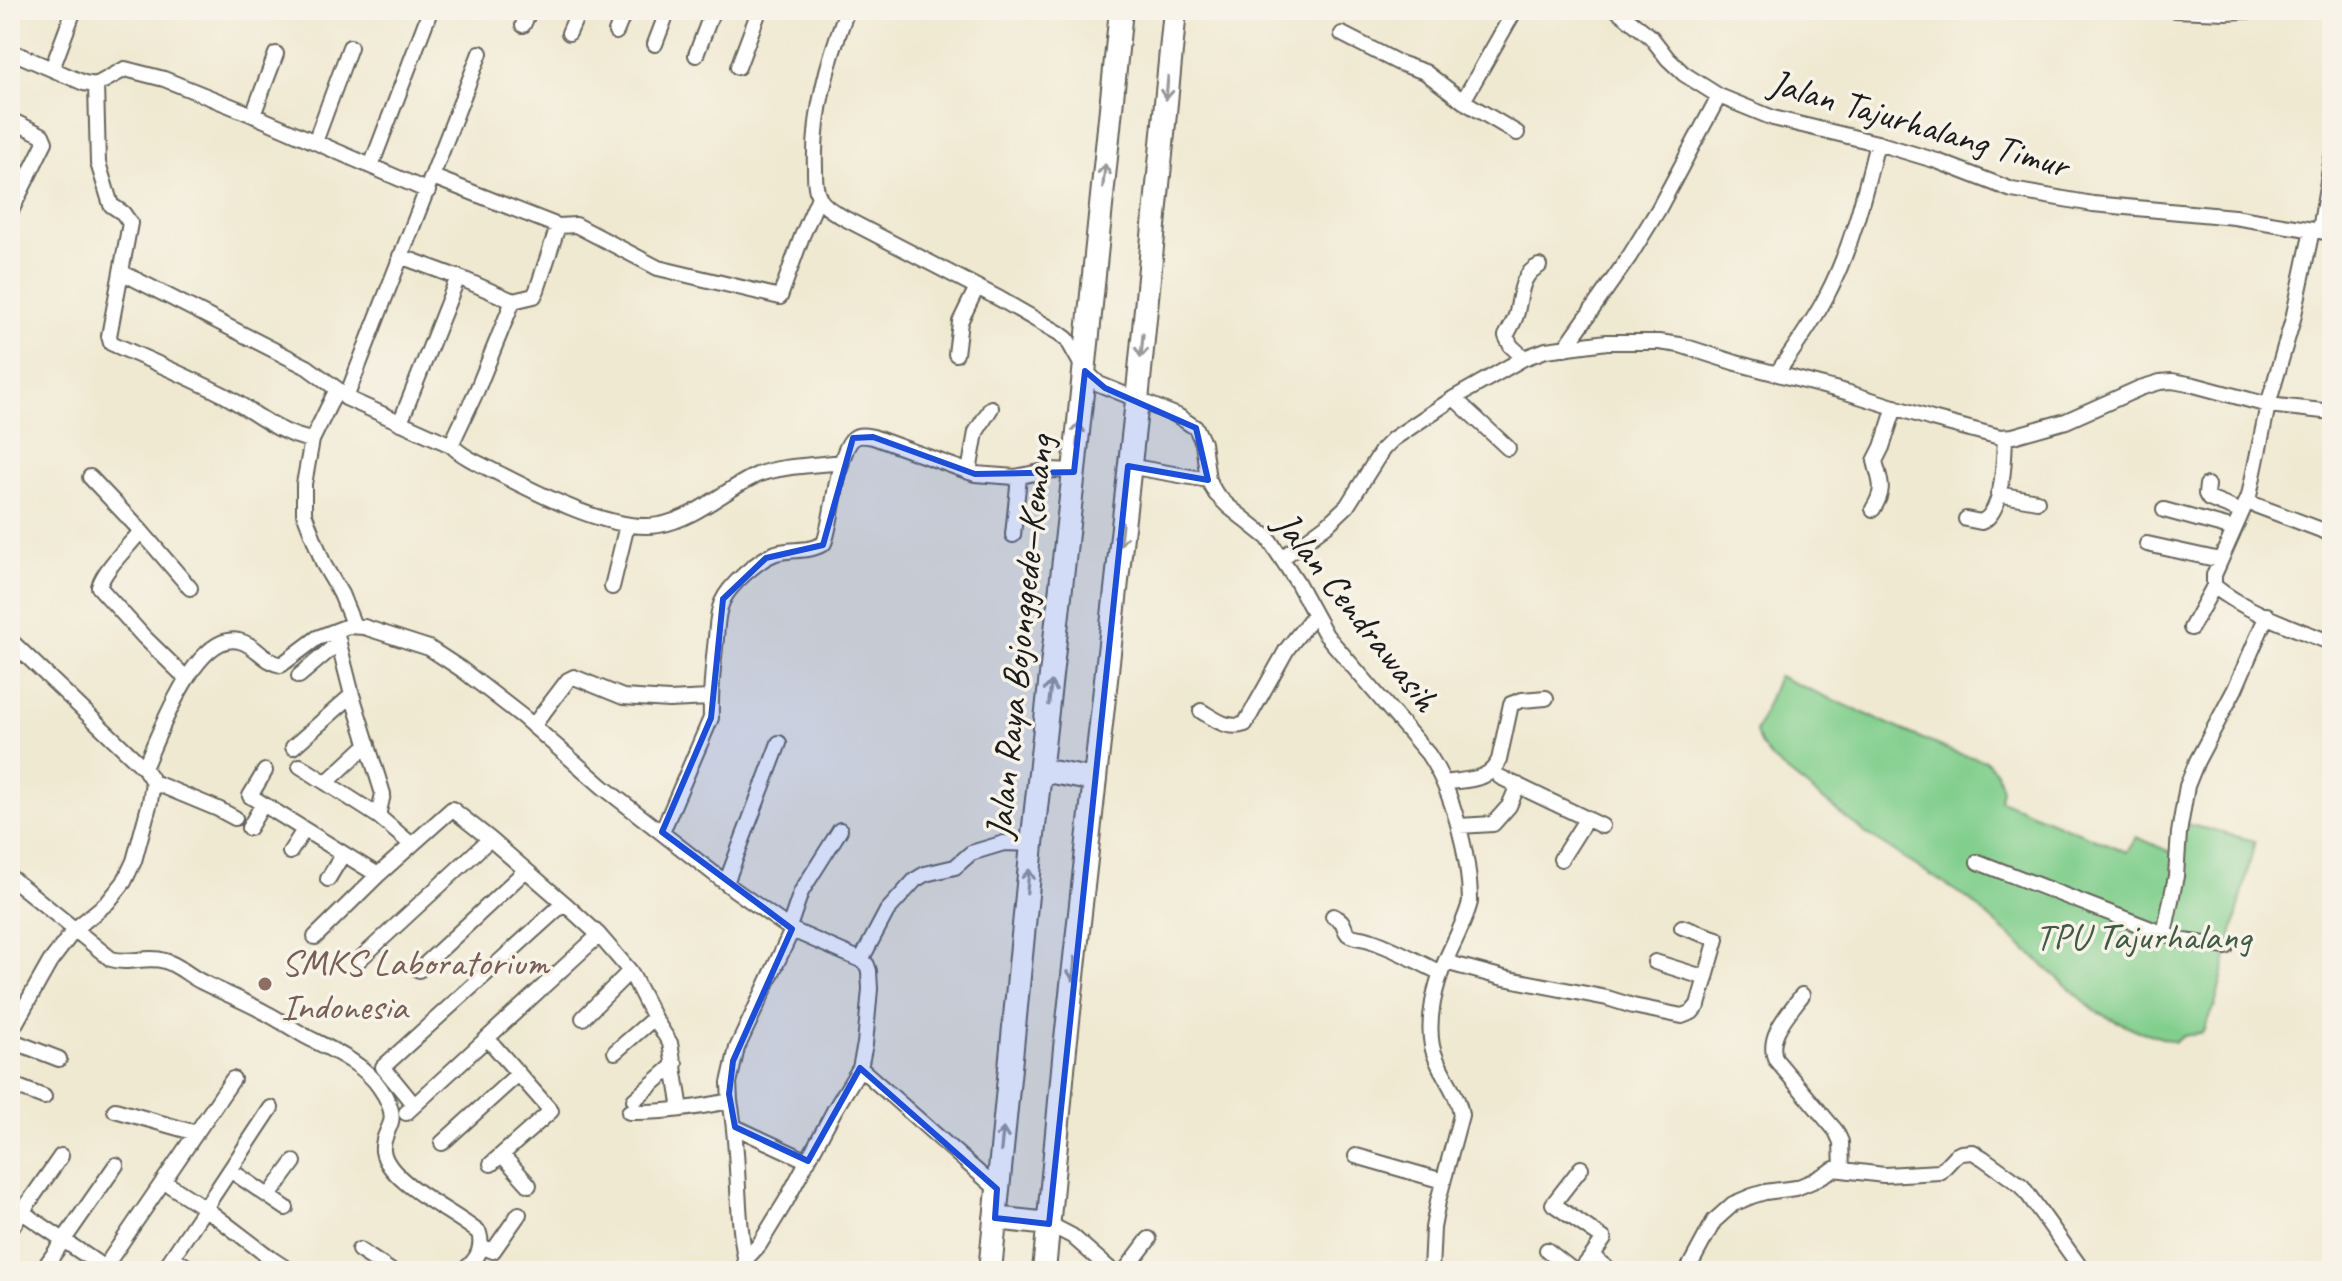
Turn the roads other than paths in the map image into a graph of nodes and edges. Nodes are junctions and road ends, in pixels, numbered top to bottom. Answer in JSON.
{"nodes":[{"id":1,"x":74,"y":10,"type":"edge"},
{"id":2,"x":530,"y":10,"type":"edge"},
{"id":3,"x":579,"y":10,"type":"edge"},
{"id":4,"x":625,"y":10,"type":"edge"},
{"id":5,"x":668,"y":10,"type":"edge"},
{"id":6,"x":713,"y":10,"type":"edge"},
{"id":7,"x":755,"y":10,"type":"edge"},
{"id":8,"x":1121,"y":10,"type":"edge"},
{"id":9,"x":1175,"y":10,"type":"edge"},
{"id":10,"x":1515,"y":10,"type":"edge"},
{"id":11,"x":1617,"y":10,"type":"edge"},
{"id":12,"x":2174,"y":10,"type":"edge"},
{"id":13,"x":2183,"y":10,"type":"edge"},
{"id":14,"x":2262,"y":10,"type":"edge"},
{"id":15,"x":430,"y":11,"type":"edge"},
{"id":16,"x":845,"y":11,"type":"edge"},
{"id":17,"x":2226,"y":11,"type":"edge"},
{"id":18,"x":523,"y":25,"type":"dead end"},
{"id":19,"x":616,"y":32,"type":"dead end"},
{"id":20,"x":569,"y":33,"type":"dead end"},
{"id":21,"x":1342,"y":34,"type":"dead end"},
{"id":22,"x":655,"y":44,"type":"dead end"},
{"id":23,"x":350,"y":47,"type":"dead end"},
{"id":24,"x":10,"y":51,"type":"edge"},
{"id":25,"x":480,"y":53,"type":"dead end"},
{"id":26,"x":276,"y":54,"type":"dead end"},
{"id":27,"x":696,"y":55,"type":"dead end"},
{"id":28,"x":738,"y":67,"type":"dead end"},
{"id":29,"x":52,"y":69,"type":"junction"},
{"id":30,"x":96,"y":85,"type":"junction"},
{"id":31,"x":1719,"y":96,"type":"junction"},
{"id":32,"x":1463,"y":101,"type":"junction"},
{"id":33,"x":253,"y":115,"type":"junction"},
{"id":34,"x":10,"y":123,"type":"edge"},
{"id":35,"x":1517,"y":133,"type":"dead end"},
{"id":36,"x":315,"y":142,"type":"junction"},
{"id":37,"x":1877,"y":143,"type":"junction"},
{"id":38,"x":2332,"y":157,"type":"edge"},
{"id":39,"x":371,"y":166,"type":"junction"},
{"id":40,"x":431,"y":184,"type":"junction"},
{"id":41,"x":819,"y":197,"type":"junction"},
{"id":42,"x":10,"y":213,"type":"edge"},
{"id":43,"x":558,"y":226,"type":"junction"},
{"id":44,"x":2321,"y":231,"type":"edge"},
{"id":45,"x":400,"y":256,"type":"junction"},
{"id":46,"x":1539,"y":266,"type":"dead end"},
{"id":47,"x":121,"y":272,"type":"junction"},
{"id":48,"x":458,"y":277,"type":"junction"},
{"id":49,"x":977,"y":287,"type":"junction"},
{"id":50,"x":513,"y":301,"type":"junction"},
{"id":51,"x":1565,"y":348,"type":"junction"},
{"id":52,"x":956,"y":354,"type":"dead end"},
{"id":53,"x":1524,"y":358,"type":"junction"},
{"id":54,"x":1085,"y":371,"type":"junction"},
{"id":55,"x":1777,"y":373,"type":"junction"},
{"id":56,"x":341,"y":394,"type":"junction"},
{"id":57,"x":1454,"y":398,"type":"junction"},
{"id":58,"x":1137,"y":401,"type":"junction"},
{"id":59,"x":2268,"y":405,"type":"junction"},
{"id":60,"x":1895,"y":407,"type":"junction"},
{"id":61,"x":991,"y":408,"type":"dead end"},
{"id":62,"x":2332,"y":412,"type":"edge"},
{"id":63,"x":400,"y":423,"type":"junction"},
{"id":64,"x":2005,"y":437,"type":"junction"},
{"id":65,"x":312,"y":440,"type":"junction"},
{"id":66,"x":451,"y":445,"type":"junction"},
{"id":67,"x":1508,"y":448,"type":"dead end"},
{"id":68,"x":842,"y":462,"type":"junction"},
{"id":69,"x":1128,"y":466,"type":"junction"},
{"id":70,"x":1074,"y":471,"type":"junction"},
{"id":71,"x":969,"y":472,"type":"junction"},
{"id":72,"x":90,"y":477,"type":"dead end"},
{"id":73,"x":1019,"y":477,"type":"junction"},
{"id":74,"x":1208,"y":480,"type":"junction"},
{"id":75,"x":2207,"y":485,"type":"dead end"},
{"id":76,"x":1998,"y":494,"type":"junction"},
{"id":77,"x":2037,"y":501,"type":"dead end"},
{"id":78,"x":2244,"y":507,"type":"junction"},
{"id":79,"x":1873,"y":509,"type":"dead end"},
{"id":80,"x":2164,"y":510,"type":"dead end"},
{"id":81,"x":1966,"y":519,"type":"dead end"},
{"id":82,"x":627,"y":525,"type":"junction"},
{"id":83,"x":2234,"y":529,"type":"junction"},
{"id":84,"x":141,"y":531,"type":"junction"},
{"id":85,"x":2332,"y":534,"type":"edge"},
{"id":86,"x":1013,"y":535,"type":"dead end"},
{"id":87,"x":2147,"y":544,"type":"dead end"},
{"id":88,"x":1282,"y":558,"type":"junction"},
{"id":89,"x":2220,"y":560,"type":"junction"},
{"id":90,"x":2214,"y":586,"type":"junction"},
{"id":91,"x":612,"y":587,"type":"dead end"},
{"id":92,"x":190,"y":588,"type":"dead end"},
{"id":93,"x":1314,"y":615,"type":"junction"},
{"id":94,"x":2267,"y":615,"type":"junction"},
{"id":95,"x":354,"y":626,"type":"junction"},
{"id":96,"x":2191,"y":628,"type":"dead end"},
{"id":97,"x":10,"y":640,"type":"edge"},
{"id":98,"x":2332,"y":643,"type":"edge"},
{"id":99,"x":299,"y":676,"type":"dead end"},
{"id":100,"x":186,"y":678,"type":"junction"},
{"id":101,"x":352,"y":695,"type":"junction"},
{"id":102,"x":709,"y":698,"type":"junction"},
{"id":103,"x":1546,"y":698,"type":"dead end"},
{"id":104,"x":1201,"y":711,"type":"dead end"},
{"id":105,"x":533,"y":726,"type":"junction"},
{"id":106,"x":779,"y":743,"type":"dead end"},
{"id":107,"x":368,"y":744,"type":"junction"},
{"id":108,"x":293,"y":747,"type":"dead end"},
{"id":109,"x":300,"y":766,"type":"dead end"},
{"id":110,"x":144,"y":768,"type":"junction"},
{"id":111,"x":1041,"y":770,"type":"junction"},
{"id":112,"x":265,"y":771,"type":"dead end"},
{"id":113,"x":1500,"y":777,"type":"dead end"},
{"id":114,"x":1095,"y":780,"type":"junction"},
{"id":115,"x":153,"y":782,"type":"junction"},
{"id":116,"x":326,"y":783,"type":"junction"},
{"id":117,"x":1444,"y":783,"type":"junction"},
{"id":118,"x":1518,"y":785,"type":"junction"},
{"id":119,"x":263,"y":804,"type":"junction"},
{"id":120,"x":378,"y":816,"type":"junction"},
{"id":121,"x":235,"y":818,"type":"dead end"},
{"id":122,"x":1587,"y":818,"type":"junction"},
{"id":123,"x":1459,"y":826,"type":"junction"},
{"id":124,"x":1602,"y":826,"type":"dead end"},
{"id":125,"x":249,"y":828,"type":"dead end"},
{"id":126,"x":304,"y":830,"type":"junction"},
{"id":127,"x":840,"y":830,"type":"dead end"},
{"id":128,"x":662,"y":832,"type":"junction"},
{"id":129,"x":490,"y":839,"type":"junction"},
{"id":130,"x":1032,"y":844,"type":"junction"},
{"id":131,"x":412,"y":845,"type":"junction"},
{"id":132,"x":290,"y":852,"type":"dead end"},
{"id":133,"x":343,"y":854,"type":"junction"},
{"id":134,"x":1561,"y":859,"type":"dead end"},
{"id":135,"x":1978,"y":862,"type":"dead end"},
{"id":136,"x":526,"y":870,"type":"junction"},
{"id":137,"x":378,"y":875,"type":"junction"},
{"id":138,"x":10,"y":877,"type":"edge"},
{"id":139,"x":328,"y":879,"type":"dead end"},
{"id":140,"x":726,"y":883,"type":"junction"},
{"id":141,"x":564,"y":903,"type":"junction"},
{"id":142,"x":1333,"y":916,"type":"dead end"},
{"id":143,"x":1682,"y":927,"type":"dead end"},
{"id":144,"x":790,"y":928,"type":"junction"},
{"id":145,"x":75,"y":929,"type":"junction"},
{"id":146,"x":2164,"y":934,"type":"junction"},
{"id":147,"x":599,"y":935,"type":"junction"},
{"id":148,"x":315,"y":937,"type":"dead end"},
{"id":149,"x":2226,"y":947,"type":"dead end"},
{"id":150,"x":359,"y":960,"type":"dead end"},
{"id":151,"x":861,"y":960,"type":"junction"},
{"id":152,"x":1655,"y":962,"type":"dead end"},
{"id":153,"x":1443,"y":967,"type":"junction"},
{"id":154,"x":419,"y":970,"type":"dead end"},
{"id":155,"x":630,"y":971,"type":"junction"},
{"id":156,"x":1706,"y":978,"type":"junction"},
{"id":157,"x":1802,"y":995,"type":"dead end"},
{"id":158,"x":583,"y":1018,"type":"dead end"},
{"id":159,"x":654,"y":1018,"type":"junction"},
{"id":160,"x":10,"y":1033,"type":"edge"},
{"id":161,"x":487,"y":1038,"type":"junction"},
{"id":162,"x":10,"y":1040,"type":"edge"},
{"id":163,"x":615,"y":1052,"type":"dead end"},
{"id":164,"x":59,"y":1059,"type":"dead end"},
{"id":165,"x":675,"y":1064,"type":"junction"},
{"id":166,"x":860,"y":1068,"type":"junction"},
{"id":167,"x":518,"y":1074,"type":"junction"},
{"id":168,"x":233,"y":1079,"type":"dead end"},
{"id":169,"x":10,"y":1084,"type":"edge"},
{"id":170,"x":44,"y":1097,"type":"dead end"},
{"id":171,"x":730,"y":1101,"type":"junction"},
{"id":172,"x":271,"y":1108,"type":"dead end"},
{"id":173,"x":681,"y":1109,"type":"junction"},
{"id":174,"x":115,"y":1110,"type":"dead end"},
{"id":175,"x":735,"y":1127,"type":"junction"},
{"id":176,"x":196,"y":1133,"type":"junction"},
{"id":177,"x":442,"y":1143,"type":"dead end"},
{"id":178,"x":61,"y":1156,"type":"dead end"},
{"id":179,"x":1356,"y":1156,"type":"dead end"},
{"id":180,"x":808,"y":1161,"type":"junction"},
{"id":181,"x":294,"y":1162,"type":"dead end"},
{"id":182,"x":116,"y":1165,"type":"dead end"},
{"id":183,"x":1581,"y":1168,"type":"dead end"},
{"id":184,"x":1842,"y":1169,"type":"junction"},
{"id":185,"x":230,"y":1170,"type":"junction"},
{"id":186,"x":163,"y":1181,"type":"junction"},
{"id":187,"x":1443,"y":1181,"type":"junction"},
{"id":188,"x":529,"y":1185,"type":"dead end"},
{"id":189,"x":997,"y":1189,"type":"junction"},
{"id":190,"x":269,"y":1196,"type":"junction"},
{"id":191,"x":205,"y":1208,"type":"junction"},
{"id":192,"x":286,"y":1208,"type":"dead end"},
{"id":193,"x":22,"y":1212,"type":"junction"},
{"id":194,"x":519,"y":1214,"type":"dead end"},
{"id":195,"x":995,"y":1218,"type":"junction"},
{"id":196,"x":1049,"y":1224,"type":"junction"},
{"id":197,"x":10,"y":1230,"type":"edge"},
{"id":198,"x":1149,"y":1239,"type":"dead end"},
{"id":199,"x":63,"y":1240,"type":"junction"},
{"id":200,"x":481,"y":1246,"type":"junction"},
{"id":201,"x":359,"y":1250,"type":"dead end"},
{"id":202,"x":1547,"y":1250,"type":"dead end"},
{"id":203,"x":1592,"y":1256,"type":"junction"},
{"id":204,"x":173,"y":1257,"type":"junction"},
{"id":205,"x":269,"y":1266,"type":"edge"},
{"id":206,"x":747,"y":1266,"type":"edge"},
{"id":207,"x":105,"y":1270,"type":"edge"},
{"id":208,"x":42,"y":1271,"type":"edge"},
{"id":209,"x":163,"y":1271,"type":"edge"},
{"id":210,"x":193,"y":1271,"type":"edge"},
{"id":211,"x":290,"y":1271,"type":"edge"},
{"id":212,"x":391,"y":1271,"type":"edge"},
{"id":213,"x":462,"y":1271,"type":"edge"},
{"id":214,"x":990,"y":1271,"type":"edge"},
{"id":215,"x":1044,"y":1271,"type":"edge"},
{"id":216,"x":1112,"y":1271,"type":"edge"},
{"id":217,"x":1125,"y":1271,"type":"edge"},
{"id":218,"x":1431,"y":1271,"type":"edge"},
{"id":219,"x":1574,"y":1271,"type":"edge"},
{"id":220,"x":1580,"y":1271,"type":"edge"},
{"id":221,"x":1610,"y":1271,"type":"edge"},
{"id":222,"x":1687,"y":1271,"type":"edge"},
{"id":223,"x":2083,"y":1271,"type":"edge"}],
"edges":[{"from":1,"to":29,"type":"street"},
{"from":2,"to":18,"type":"street"},
{"from":3,"to":20,"type":"street"},
{"from":4,"to":19,"type":"street"},
{"from":5,"to":22,"type":"street"},
{"from":6,"to":27,"type":"street"},
{"from":7,"to":28,"type":"street"},
{"from":54,"to":8,"type":"highway","name":"Jalan Raya Bojonggede—Kemang","one_way":true},
{"from":9,"to":58,"type":"highway","one_way":true},
{"from":10,"to":32,"type":"street"},
{"from":11,"to":31,"type":"street","name":"Jalan Tajurhalang Timur"},
{"from":12,"to":13,"type":"street"},
{"from":13,"to":17,"type":"street"},
{"from":14,"to":17,"type":"street"},
{"from":15,"to":39,"type":"street"},
{"from":16,"to":41,"type":"street"},
{"from":21,"to":32,"type":"street"},
{"from":23,"to":36,"type":"street"},
{"from":24,"to":29,"type":"street"},
{"from":25,"to":40,"type":"street"},
{"from":26,"to":33,"type":"street"},
{"from":29,"to":30,"type":"street"},
{"from":30,"to":33,"type":"street"},
{"from":30,"to":47,"type":"street"},
{"from":31,"to":37,"type":"street","name":"Jalan Tajurhalang Timur"},
{"from":31,"to":51,"type":"street"},
{"from":32,"to":35,"type":"street"},
{"from":33,"to":36,"type":"street"},
{"from":34,"to":42,"type":"street"},
{"from":36,"to":39,"type":"street"},
{"from":37,"to":44,"type":"street","name":"Jalan Tajurhalang Timur"},
{"from":37,"to":55,"type":"street"},
{"from":38,"to":44,"type":"street"},
{"from":39,"to":40,"type":"street"},
{"from":40,"to":43,"type":"street"},
{"from":40,"to":45,"type":"street"},
{"from":41,"to":43,"type":"street"},
{"from":41,"to":49,"type":"street"},
{"from":43,"to":50,"type":"street"},
{"from":44,"to":59,"type":"street"},
{"from":45,"to":48,"type":"street"},
{"from":45,"to":56,"type":"street"},
{"from":46,"to":53,"type":"street"},
{"from":47,"to":56,"type":"street"},
{"from":47,"to":65,"type":"street"},
{"from":48,"to":50,"type":"street"},
{"from":48,"to":63,"type":"street"},
{"from":49,"to":52,"type":"street"},
{"from":49,"to":54,"type":"street"},
{"from":50,"to":66,"type":"street"},
{"from":51,"to":53,"type":"street"},
{"from":51,"to":55,"type":"street"},
{"from":53,"to":57,"type":"street"},
{"from":54,"to":58,"type":"street"},
{"from":70,"to":54,"type":"highway","name":"Jalan Raya Bojonggede—Kemang","one_way":true},
{"from":55,"to":60,"type":"street"},
{"from":56,"to":63,"type":"street"},
{"from":56,"to":65,"type":"street"},
{"from":57,"to":67,"type":"street"},
{"from":57,"to":88,"type":"street"},
{"from":58,"to":69,"type":"highway"},
{"from":58,"to":74,"type":"street"},
{"from":59,"to":62,"type":"street"},
{"from":59,"to":64,"type":"street"},
{"from":59,"to":78,"type":"street"},
{"from":60,"to":64,"type":"street"},
{"from":60,"to":79,"type":"street"},
{"from":61,"to":71,"type":"street"},
{"from":63,"to":66,"type":"street"},
{"from":64,"to":76,"type":"street"},
{"from":65,"to":95,"type":"street"},
{"from":66,"to":82,"type":"street"},
{"from":68,"to":71,"type":"street"},
{"from":68,"to":82,"type":"street"},
{"from":68,"to":102,"type":"street"},
{"from":69,"to":74,"type":"street"},
{"from":69,"to":114,"type":"highway","one_way":true},
{"from":70,"to":73,"type":"street"},
{"from":111,"to":70,"type":"highway","name":"Jalan Raya Bojonggede—Kemang","one_way":true},
{"from":71,"to":73,"type":"street"},
{"from":72,"to":84,"type":"street"},
{"from":73,"to":86,"type":"street"},
{"from":74,"to":88,"type":"street","name":"Jalan Cendrawasih"},
{"from":75,"to":78,"type":"street"},
{"from":76,"to":77,"type":"street"},
{"from":76,"to":81,"type":"street"},
{"from":78,"to":83,"type":"street"},
{"from":78,"to":85,"type":"street"},
{"from":80,"to":83,"type":"street"},
{"from":82,"to":91,"type":"street"},
{"from":83,"to":89,"type":"street"},
{"from":84,"to":92,"type":"street"},
{"from":84,"to":100,"type":"street"},
{"from":87,"to":89,"type":"street"},
{"from":88,"to":93,"type":"street","name":"Jalan Cendrawasih"},
{"from":89,"to":90,"type":"street"},
{"from":90,"to":94,"type":"street"},
{"from":90,"to":96,"type":"street"},
{"from":93,"to":104,"type":"street"},
{"from":93,"to":117,"type":"street","name":"Jalan Cendrawasih"},
{"from":94,"to":98,"type":"street"},
{"from":94,"to":146,"type":"street"},
{"from":95,"to":100,"type":"street"},
{"from":95,"to":105,"type":"street"},
{"from":97,"to":110,"type":"street"},
{"from":99,"to":101,"type":"street"},
{"from":100,"to":110,"type":"street"},
{"from":101,"to":107,"type":"street"},
{"from":101,"to":108,"type":"street"},
{"from":102,"to":105,"type":"street"},
{"from":102,"to":128,"type":"street"},
{"from":103,"to":117,"type":"street"},
{"from":105,"to":128,"type":"street"},
{"from":106,"to":140,"type":"street"},
{"from":107,"to":116,"type":"street"},
{"from":107,"to":120,"type":"street"},
{"from":109,"to":116,"type":"street"},
{"from":110,"to":115,"type":"street"},
{"from":111,"to":114,"type":"highway"},
{"from":111,"to":130,"type":"highway","name":"Jalan Raya Bojonggede—Kemang"},
{"from":112,"to":119,"type":"street"},
{"from":113,"to":118,"type":"street"},
{"from":114,"to":196,"type":"highway","one_way":true},
{"from":115,"to":121,"type":"street"},
{"from":115,"to":145,"type":"street"},
{"from":116,"to":120,"type":"street"},
{"from":117,"to":123,"type":"street","name":"Jalan Cendrawasih"},
{"from":118,"to":122,"type":"street"},
{"from":118,"to":123,"type":"street"},
{"from":119,"to":125,"type":"street"},
{"from":119,"to":126,"type":"street"},
{"from":120,"to":131,"type":"street"},
{"from":122,"to":124,"type":"street"},
{"from":122,"to":134,"type":"street"},
{"from":123,"to":153,"type":"street","name":"Jalan Cendrawasih"},
{"from":126,"to":132,"type":"street"},
{"from":126,"to":133,"type":"street"},
{"from":127,"to":144,"type":"street"},
{"from":128,"to":140,"type":"street"},
{"from":129,"to":131,"type":"street"},
{"from":129,"to":136,"type":"street"},
{"from":129,"to":150,"type":"street"},
{"from":130,"to":151,"type":"street"},
{"from":189,"to":130,"type":"highway","name":"Jalan Raya Bojonggede—Kemang","one_way":true},
{"from":131,"to":137,"type":"street"},
{"from":133,"to":137,"type":"street"},
{"from":133,"to":139,"type":"street"},
{"from":135,"to":146,"type":"street"},
{"from":136,"to":141,"type":"street"},
{"from":136,"to":154,"type":"street"},
{"from":137,"to":148,"type":"street"},
{"from":138,"to":145,"type":"street"},
{"from":140,"to":144,"type":"street"},
{"from":141,"to":147,"type":"street"},
{"from":141,"to":161,"type":"street"},
{"from":142,"to":153,"type":"street"},
{"from":143,"to":156,"type":"street"},
{"from":144,"to":151,"type":"street"},
{"from":144,"to":171,"type":"street"},
{"from":145,"to":160,"type":"street"},
{"from":145,"to":200,"type":"street"},
{"from":146,"to":149,"type":"street"},
{"from":147,"to":155,"type":"street"},
{"from":147,"to":161,"type":"street"},
{"from":151,"to":166,"type":"street"},
{"from":152,"to":156,"type":"street"},
{"from":153,"to":156,"type":"street"},
{"from":153,"to":187,"type":"street","name":"Jalan Cendrawasih"},
{"from":155,"to":158,"type":"street"},
{"from":155,"to":159,"type":"street"},
{"from":157,"to":184,"type":"street"},
{"from":159,"to":163,"type":"street"},
{"from":159,"to":165,"type":"street"},
{"from":161,"to":167,"type":"street"},
{"from":162,"to":164,"type":"street"},
{"from":165,"to":173,"type":"street"},
{"from":165,"to":173,"type":"street"},
{"from":166,"to":180,"type":"street"},
{"from":166,"to":189,"type":"street"},
{"from":167,"to":177,"type":"street"},
{"from":167,"to":188,"type":"street"},
{"from":168,"to":176,"type":"street"},
{"from":169,"to":170,"type":"street"},
{"from":171,"to":173,"type":"street"},
{"from":171,"to":175,"type":"street"},
{"from":172,"to":185,"type":"street"},
{"from":174,"to":176,"type":"street"},
{"from":175,"to":180,"type":"street"},
{"from":175,"to":206,"type":"street"},
{"from":176,"to":186,"type":"street"},
{"from":178,"to":193,"type":"street"},
{"from":179,"to":187,"type":"street"},
{"from":180,"to":206,"type":"street"},
{"from":181,"to":190,"type":"street"},
{"from":182,"to":199,"type":"street"},
{"from":183,"to":203,"type":"street"},
{"from":184,"to":222,"type":"street"},
{"from":184,"to":223,"type":"street"},
{"from":185,"to":190,"type":"street"},
{"from":185,"to":191,"type":"street"},
{"from":186,"to":191,"type":"street"},
{"from":186,"to":207,"type":"street"},
{"from":187,"to":218,"type":"street","name":"Jalan Cendrawasih"},
{"from":189,"to":195,"type":"highway","name":"Jalan Raya Bojonggede—Kemang"},
{"from":190,"to":192,"type":"street"},
{"from":191,"to":204,"type":"street"},
{"from":191,"to":205,"type":"street"},
{"from":193,"to":197,"type":"street"},
{"from":193,"to":199,"type":"street"},
{"from":194,"to":200,"type":"street"},
{"from":195,"to":196,"type":"highway"},
{"from":195,"to":214,"type":"highway","name":"Jalan Raya Bojonggede—Kemang"},
{"from":196,"to":215,"type":"highway"},
{"from":196,"to":216,"type":"street"},
{"from":198,"to":217,"type":"street"},
{"from":199,"to":207,"type":"street"},
{"from":199,"to":208,"type":"street"},
{"from":200,"to":213,"type":"street"},
{"from":201,"to":212,"type":"street"},
{"from":202,"to":219,"type":"street"},
{"from":203,"to":220,"type":"street"},
{"from":203,"to":221,"type":"street"},
{"from":204,"to":209,"type":"street"},
{"from":204,"to":210,"type":"street"},
{"from":205,"to":211,"type":"street"}]}
